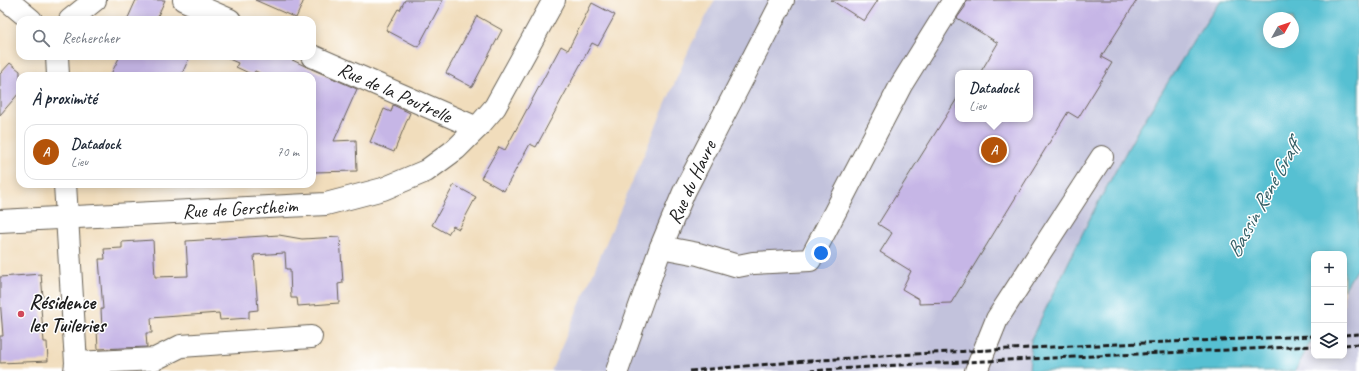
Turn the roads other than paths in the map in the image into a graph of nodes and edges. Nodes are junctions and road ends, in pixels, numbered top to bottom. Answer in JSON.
{"nodes":[{"id":1,"x":7,"y":0,"type":"edge"},
{"id":2,"x":95,"y":0,"type":"edge"},
{"id":3,"x":184,"y":0,"type":"edge"},
{"id":4,"x":554,"y":0,"type":"edge"},
{"id":5,"x":783,"y":0,"type":"edge"},
{"id":6,"x":954,"y":0,"type":"edge"},
{"id":7,"x":26,"y":16,"type":"edge"},
{"id":8,"x":75,"y":16,"type":"edge"},
{"id":9,"x":221,"y":16,"type":"edge"},
{"id":10,"x":316,"y":58,"type":"edge"},
{"id":11,"x":57,"y":60,"type":"edge"},
{"id":12,"x":58,"y":72,"type":"edge"},
{"id":13,"x":477,"y":128,"type":"junction"},
{"id":14,"x":1102,"y":156,"type":"dead end"},
{"id":15,"x":65,"y":188,"type":"edge"},
{"id":16,"x":67,"y":217,"type":"junction"},
{"id":17,"x":0,"y":221,"type":"edge"},
{"id":18,"x":661,"y":247,"type":"junction"},
{"id":19,"x":311,"y":337,"type":"dead end"},
{"id":20,"x":76,"y":367,"type":"edge"},
{"id":21,"x":617,"y":371,"type":"edge"},
{"id":22,"x":976,"y":371,"type":"edge"}],
"edges":[{"from":1,"to":7,"type":"street"},
{"from":2,"to":8,"type":"street"},
{"from":3,"to":9,"type":"street"},
{"from":4,"to":13,"type":"street","name":"Rue de Gerstheim"},
{"from":5,"to":18,"type":"street","name":"Rue du Havre"},
{"from":6,"to":18,"type":"street"},
{"from":10,"to":13,"type":"street","name":"Rue de la Poutrelle"},
{"from":11,"to":12,"type":"street"},
{"from":13,"to":16,"type":"street","name":"Rue de Gerstheim"},
{"from":14,"to":22,"type":"street"},
{"from":15,"to":16,"type":"street"},
{"from":16,"to":17,"type":"street","name":"Rue de Gerstheim"},
{"from":16,"to":20,"type":"street"},
{"from":18,"to":21,"type":"street","name":"Rue du Havre"},
{"from":19,"to":20,"type":"street"}]}
